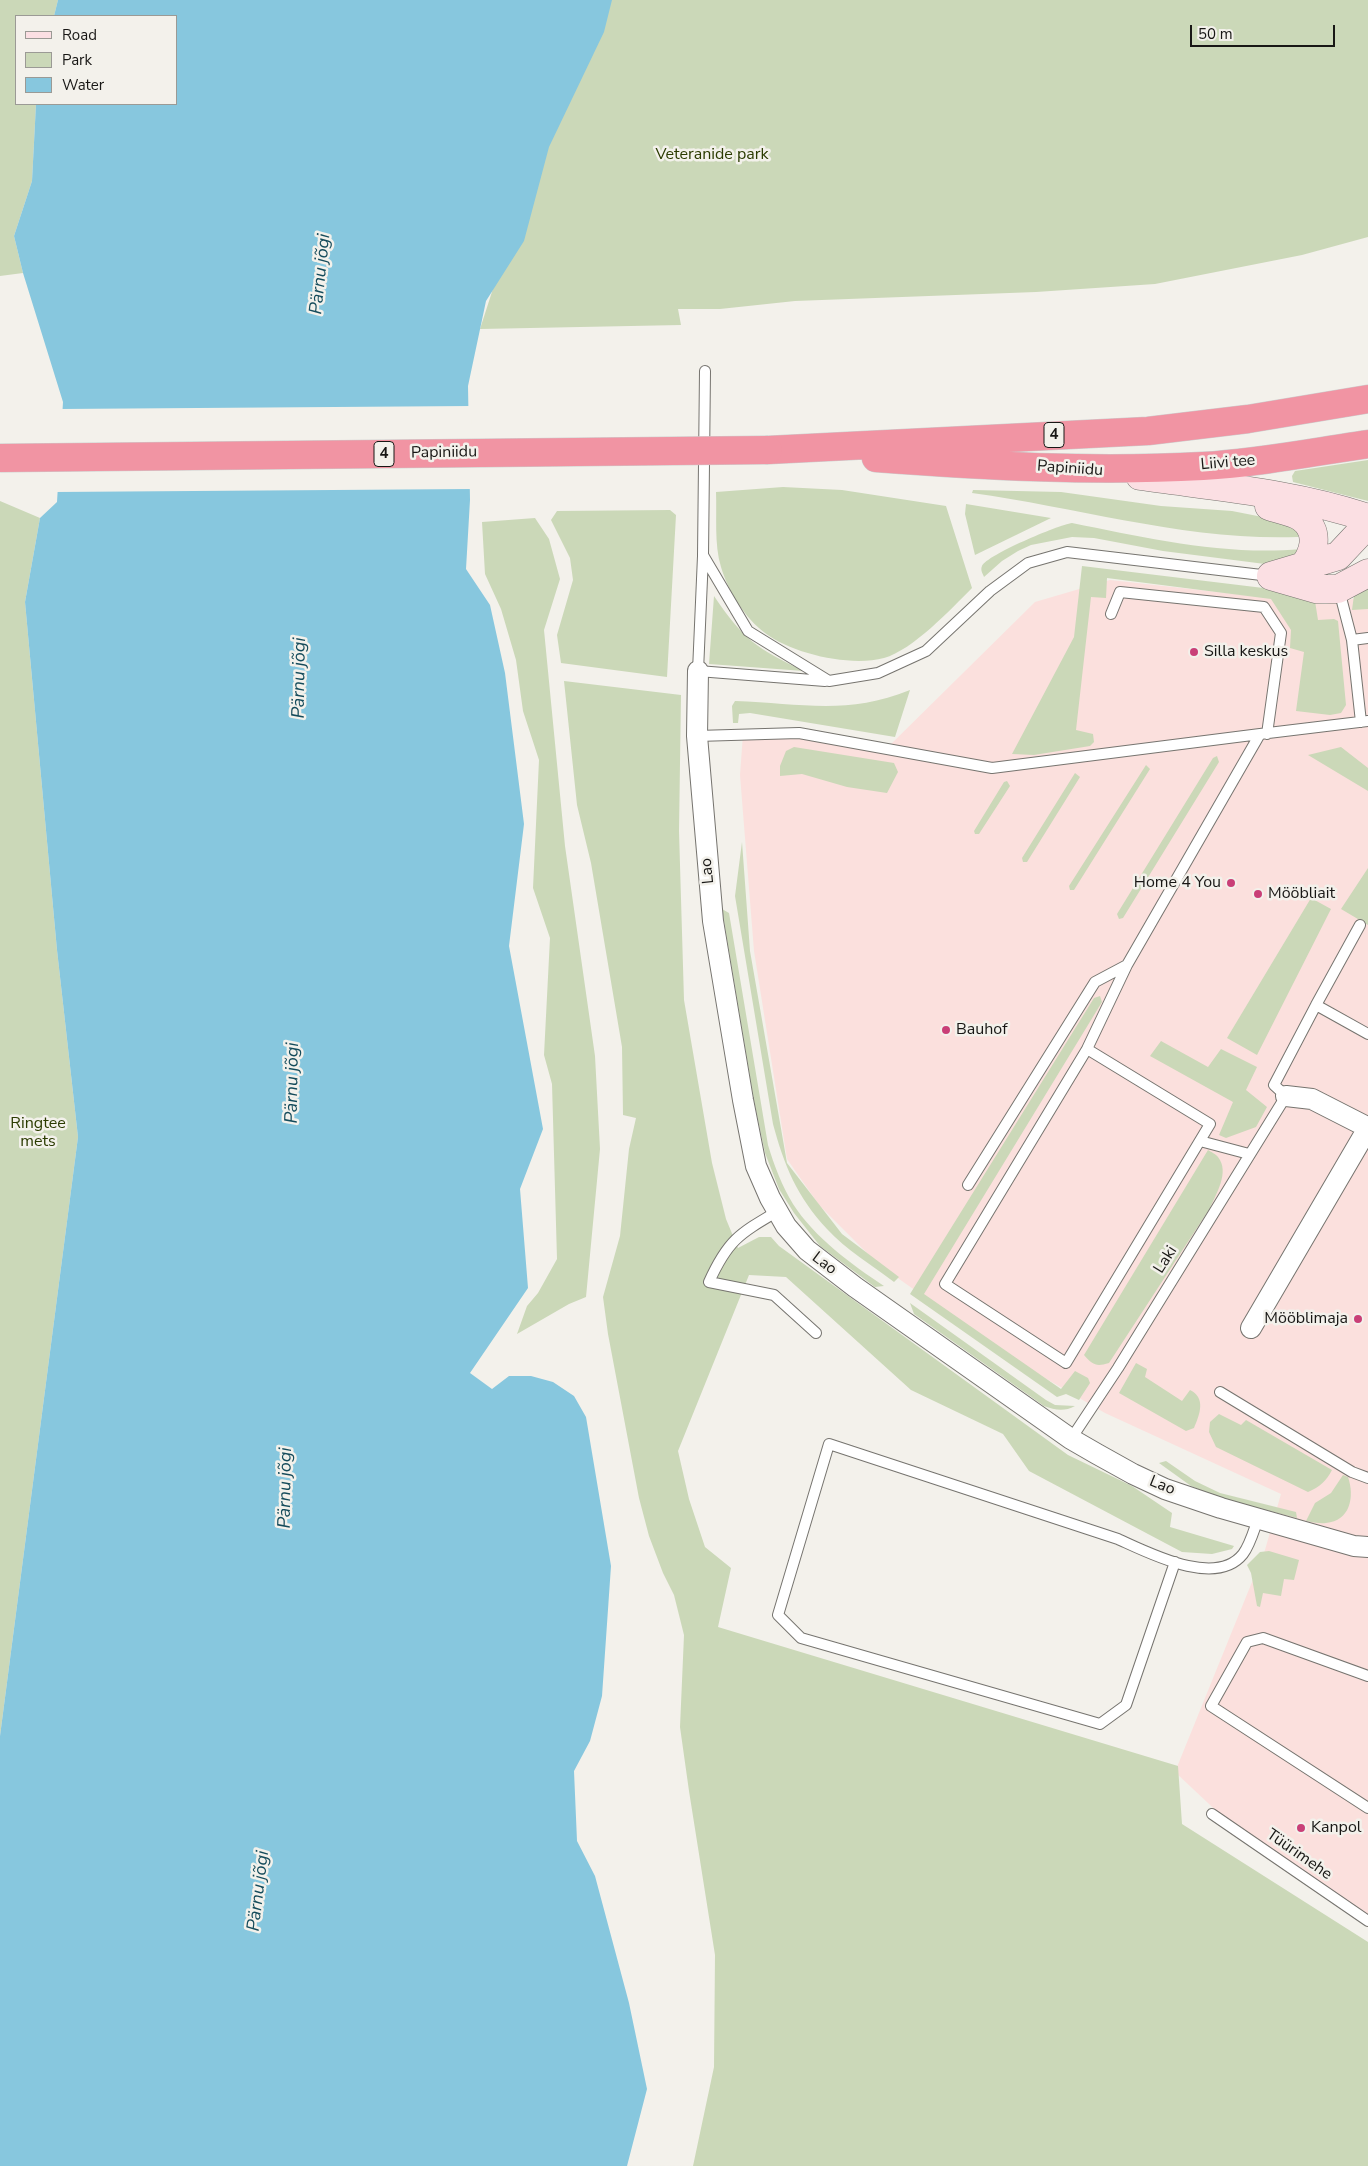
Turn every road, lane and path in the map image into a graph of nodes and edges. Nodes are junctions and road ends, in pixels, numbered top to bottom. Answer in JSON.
{"nodes":[{"id":1,"x":705,"y":370,"type":"dead end"},
{"id":2,"x":1368,"y":399,"type":"edge"},
{"id":3,"x":1340,"y":406,"type":"junction"},
{"id":4,"x":1368,"y":407,"type":"edge"},
{"id":5,"x":1368,"y":444,"type":"edge"},
{"id":6,"x":768,"y":450,"type":"junction"},
{"id":7,"x":0,"y":458,"type":"edge"},
{"id":8,"x":1086,"y":468,"type":"junction"},
{"id":9,"x":1208,"y":485,"type":"junction"},
{"id":10,"x":1368,"y":518,"type":"edge"},
{"id":11,"x":1368,"y":524,"type":"edge"},
{"id":12,"x":703,"y":555,"type":"junction"},
{"id":13,"x":1301,"y":569,"type":"junction"},
{"id":14,"x":1368,"y":573,"type":"edge"},
{"id":15,"x":1271,"y":576,"type":"junction"},
{"id":16,"x":1338,"y":590,"type":"junction"},
{"id":17,"x":1111,"y":614,"type":"dead end"},
{"id":18,"x":1368,"y":638,"type":"edge"},
{"id":19,"x":1352,"y":640,"type":"junction"},
{"id":20,"x":698,"y":671,"type":"junction"},
{"id":21,"x":829,"y":681,"type":"junction"},
{"id":22,"x":1365,"y":722,"type":"edge"},
{"id":23,"x":1263,"y":734,"type":"junction"},
{"id":24,"x":697,"y":736,"type":"junction"},
{"id":25,"x":1360,"y":925,"type":"dead end"},
{"id":26,"x":1127,"y":966,"type":"junction"},
{"id":27,"x":1316,"y":1005,"type":"junction"},
{"id":28,"x":1368,"y":1034,"type":"edge"},
{"id":29,"x":1087,"y":1049,"type":"junction"},
{"id":30,"x":1286,"y":1096,"type":"junction"},
{"id":31,"x":1367,"y":1127,"type":"edge"},
{"id":32,"x":1200,"y":1141,"type":"junction"},
{"id":33,"x":1249,"y":1154,"type":"junction"},
{"id":34,"x":968,"y":1185,"type":"dead end"},
{"id":35,"x":778,"y":1211,"type":"junction"},
{"id":36,"x":1251,"y":1328,"type":"dead end"},
{"id":37,"x":816,"y":1333,"type":"dead end"},
{"id":38,"x":1220,"y":1392,"type":"dead end"},
{"id":39,"x":1071,"y":1439,"type":"junction"},
{"id":40,"x":1368,"y":1478,"type":"edge"},
{"id":41,"x":1258,"y":1519,"type":"junction"},
{"id":42,"x":1368,"y":1547,"type":"edge"},
{"id":43,"x":1175,"y":1562,"type":"junction"},
{"id":44,"x":1368,"y":1676,"type":"edge"},
{"id":45,"x":1368,"y":1808,"type":"edge"},
{"id":46,"x":1212,"y":1814,"type":"dead end"},
{"id":47,"x":1368,"y":1921,"type":"edge"}],
"edges":[{"from":1,"to":12,"type":"lane"},
{"from":2,"to":3,"type":"highway","number":"4"},
{"from":3,"to":4,"type":"main road","name":"Papiniidu"},
{"from":3,"to":6,"type":"highway","name":"Papiniidu","number":"4"},
{"from":5,"to":8,"type":"highway","name":"Liivi tee","number":"4"},
{"from":6,"to":7,"type":"highway","name":"Papiniidu","number":"4","bridge":true},
{"from":6,"to":8,"type":"highway","name":"Papiniidu","number":"4"},
{"from":8,"to":9,"type":"main road","name":"Papiniidu"},
{"from":9,"to":10,"type":"main road","name":"Papiniidu"},
{"from":9,"to":13,"type":"main road"},
{"from":11,"to":13,"type":"main road"},
{"from":12,"to":20,"type":"lane"},
{"from":12,"to":21,"type":"lane"},
{"from":13,"to":15,"type":"main road"},
{"from":14,"to":16,"type":"main road"},
{"from":15,"to":16,"type":"main road"},
{"from":15,"to":21,"type":"lane"},
{"from":16,"to":19,"type":"lane"},
{"from":17,"to":23,"type":"lane"},
{"from":18,"to":19,"type":"lane"},
{"from":19,"to":22,"type":"lane"},
{"from":20,"to":21,"type":"lane"},
{"from":20,"to":24,"type":"street","name":"Lao"},
{"from":22,"to":23,"type":"lane"},
{"from":23,"to":24,"type":"lane"},
{"from":23,"to":26,"type":"lane"},
{"from":24,"to":35,"type":"street","name":"Lao"},
{"from":25,"to":27,"type":"lane"},
{"from":26,"to":29,"type":"lane"},
{"from":26,"to":34,"type":"lane"},
{"from":27,"to":28,"type":"lane"},
{"from":27,"to":30,"type":"lane"},
{"from":29,"to":32,"type":"lane"},
{"from":29,"to":32,"type":"lane"},
{"from":30,"to":31,"type":"street"},
{"from":30,"to":33,"type":"lane","name":"Laki"},
{"from":31,"to":36,"type":"street"},
{"from":32,"to":33,"type":"lane"},
{"from":33,"to":39,"type":"lane","name":"Laki"},
{"from":35,"to":37,"type":"lane"},
{"from":35,"to":39,"type":"street","name":"Lao"},
{"from":38,"to":40,"type":"lane"},
{"from":39,"to":41,"type":"street","name":"Lao"},
{"from":41,"to":42,"type":"street","name":"Lao"},
{"from":41,"to":43,"type":"lane"},
{"from":43,"to":43,"type":"lane"},
{"from":44,"to":45,"type":"lane"},
{"from":46,"to":47,"type":"lane","name":"Tüürimehe"}]}
